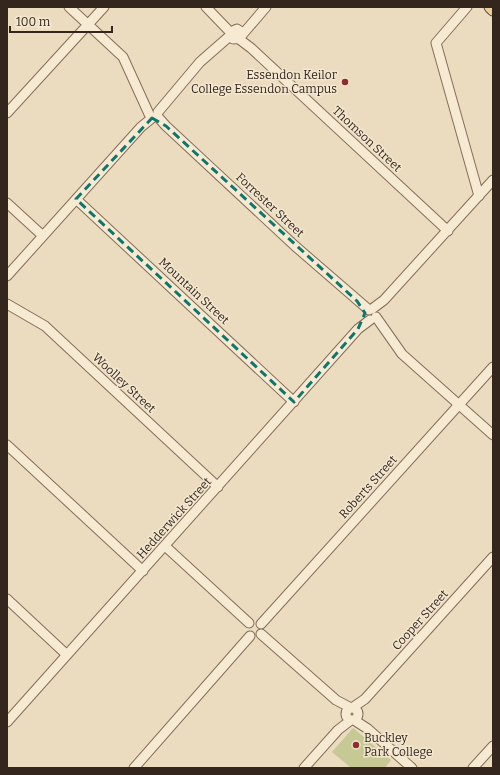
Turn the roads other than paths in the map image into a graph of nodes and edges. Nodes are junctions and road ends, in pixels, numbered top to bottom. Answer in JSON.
{"nodes":[{"id":1,"x":69,"y":7,"type":"edge"},
{"id":2,"x":104,"y":7,"type":"edge"},
{"id":3,"x":206,"y":7,"type":"edge"},
{"id":4,"x":266,"y":7,"type":"edge"},
{"id":5,"x":467,"y":7,"type":"edge"},
{"id":6,"x":490,"y":7,"type":"edge"},
{"id":7,"x":493,"y":10,"type":"edge"},
{"id":8,"x":88,"y":25,"type":"junction"},
{"id":9,"x":237,"y":35,"type":"junction"},
{"id":10,"x":7,"y":113,"type":"edge"},
{"id":11,"x":153,"y":114,"type":"junction"},
{"id":12,"x":493,"y":180,"type":"edge"},
{"id":13,"x":479,"y":196,"type":"junction"},
{"id":14,"x":76,"y":199,"type":"junction"},
{"id":15,"x":7,"y":203,"type":"edge"},
{"id":16,"x":448,"y":231,"type":"junction"},
{"id":17,"x":43,"y":236,"type":"junction"},
{"id":18,"x":7,"y":276,"type":"edge"},
{"id":19,"x":7,"y":304,"type":"edge"},
{"id":20,"x":370,"y":315,"type":"junction"},
{"id":21,"x":493,"y":367,"type":"edge"},
{"id":22,"x":294,"y":402,"type":"junction"},
{"id":23,"x":459,"y":404,"type":"junction"},
{"id":24,"x":493,"y":435,"type":"edge"},
{"id":25,"x":7,"y":445,"type":"edge"},
{"id":26,"x":218,"y":487,"type":"junction"},
{"id":27,"x":165,"y":546,"type":"junction"},
{"id":28,"x":493,"y":557,"type":"edge"},
{"id":29,"x":144,"y":571,"type":"junction"},
{"id":30,"x":7,"y":599,"type":"edge"},
{"id":31,"x":249,"y":623,"type":"junction"},
{"id":32,"x":261,"y":624,"type":"junction"},
{"id":33,"x":261,"y":634,"type":"junction"},
{"id":34,"x":250,"y":636,"type":"junction"},
{"id":35,"x":67,"y":655,"type":"junction"},
{"id":36,"x":352,"y":714,"type":"junction"},
{"id":37,"x":7,"y":722,"type":"edge"},
{"id":38,"x":493,"y":746,"type":"edge"},
{"id":39,"x":134,"y":768,"type":"edge"},
{"id":40,"x":304,"y":768,"type":"edge"},
{"id":41,"x":412,"y":768,"type":"edge"},
{"id":42,"x":473,"y":768,"type":"edge"}],
"edges":[{"from":1,"to":8,"type":"street","name":"Forrester Street"},
{"from":2,"to":8,"type":"street"},
{"from":3,"to":9,"type":"street","name":"Thomson Street"},
{"from":4,"to":9,"type":"street"},
{"from":5,"to":13,"type":"street"},
{"from":6,"to":7,"type":"main road"},
{"from":8,"to":10,"type":"street"},
{"from":8,"to":11,"type":"street","name":"Forrester Street"},
{"from":9,"to":11,"type":"street"},
{"from":9,"to":16,"type":"street","name":"Thomson Street"},
{"from":11,"to":14,"type":"street"},
{"from":11,"to":20,"type":"street","name":"Forrester Street"},
{"from":12,"to":13,"type":"street","name":"Hedderwick Street"},
{"from":13,"to":16,"type":"street","name":"Hedderwick Street"},
{"from":14,"to":17,"type":"street"},
{"from":14,"to":22,"type":"street","name":"Mountain Street"},
{"from":15,"to":17,"type":"street"},
{"from":16,"to":20,"type":"street","name":"Hedderwick Street"},
{"from":17,"to":18,"type":"street"},
{"from":19,"to":26,"type":"street","name":"Woolley Street"},
{"from":20,"to":22,"type":"street","name":"Hedderwick Street"},
{"from":20,"to":23,"type":"street","name":"Forrester Street"},
{"from":21,"to":23,"type":"street","name":"Roberts Street"},
{"from":22,"to":26,"type":"street","name":"Hedderwick Street"},
{"from":23,"to":24,"type":"street","name":"Forrester Street"},
{"from":23,"to":32,"type":"street","name":"Roberts Street"},
{"from":25,"to":29,"type":"street"},
{"from":26,"to":27,"type":"street","name":"Hedderwick Street"},
{"from":27,"to":29,"type":"street","name":"Hedderwick Street"},
{"from":27,"to":31,"type":"street"},
{"from":28,"to":36,"type":"street","name":"Cooper Street"},
{"from":29,"to":35,"type":"street","name":"Hedderwick Street"},
{"from":30,"to":35,"type":"street"},
{"from":31,"to":32,"type":"street"},
{"from":31,"to":34,"type":"street"},
{"from":32,"to":33,"type":"street"},
{"from":33,"to":34,"type":"street"},
{"from":33,"to":36,"type":"street"},
{"from":34,"to":39,"type":"street"},
{"from":35,"to":37,"type":"street","name":"Hedderwick Street"},
{"from":36,"to":40,"type":"street","name":"Cooper Street"},
{"from":36,"to":41,"type":"street"},
{"from":38,"to":42,"type":"street"}]}
